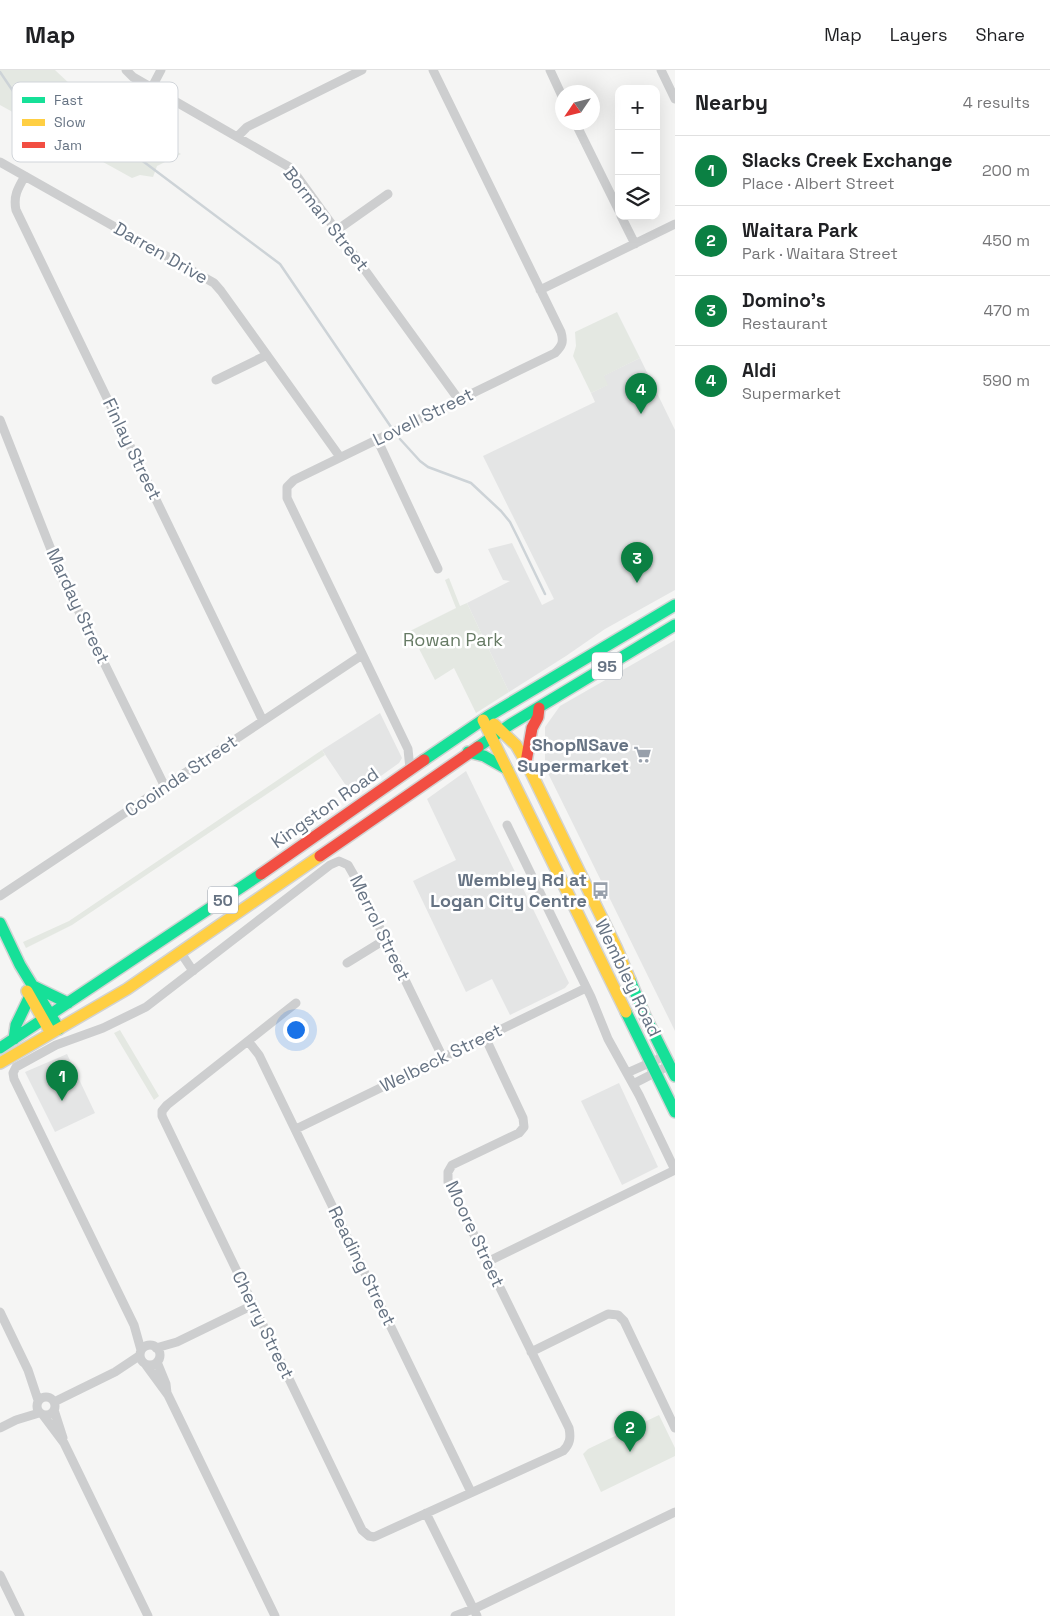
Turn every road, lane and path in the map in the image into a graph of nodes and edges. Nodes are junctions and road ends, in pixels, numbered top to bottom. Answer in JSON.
{"nodes":[{"id":1,"x":126,"y":70,"type":"edge"},
{"id":2,"x":161,"y":70,"type":"edge"},
{"id":3,"x":362,"y":70,"type":"edge"},
{"id":4,"x":433,"y":70,"type":"edge"},
{"id":5,"x":550,"y":70,"type":"edge"},
{"id":6,"x":661,"y":70,"type":"edge"},
{"id":7,"x":142,"y":82,"type":"edge"},
{"id":8,"x":155,"y":82,"type":"edge"},
{"id":9,"x":557,"y":85,"type":"edge"},
{"id":10,"x":675,"y":99,"type":"edge"},
{"id":11,"x":178,"y":102,"type":"edge"},
{"id":12,"x":579,"y":130,"type":"edge"},
{"id":13,"x":238,"y":136,"type":"junction"},
{"id":14,"x":0,"y":162,"type":"edge"},
{"id":15,"x":25,"y":176,"type":"junction"},
{"id":16,"x":388,"y":194,"type":"dead end"},
{"id":17,"x":615,"y":203,"type":"edge"},
{"id":18,"x":623,"y":220,"type":"edge"},
{"id":19,"x":675,"y":224,"type":"edge"},
{"id":20,"x":337,"y":230,"type":"junction"},
{"id":21,"x":635,"y":244,"type":"junction"},
{"id":22,"x":540,"y":290,"type":"junction"},
{"id":23,"x":267,"y":355,"type":"junction"},
{"id":24,"x":216,"y":380,"type":"dead end"},
{"id":25,"x":459,"y":400,"type":"junction"},
{"id":26,"x":0,"y":420,"type":"edge"},
{"id":27,"x":377,"y":439,"type":"junction"},
{"id":28,"x":340,"y":457,"type":"junction"},
{"id":29,"x":438,"y":569,"type":"dead end"},
{"id":30,"x":675,"y":605,"type":"edge"},
{"id":31,"x":675,"y":625,"type":"edge"},
{"id":32,"x":362,"y":654,"type":"junction"},
{"id":33,"x":539,"y":708,"type":"junction"},
{"id":34,"x":485,"y":718,"type":"junction"},
{"id":35,"x":263,"y":721,"type":"junction"},
{"id":36,"x":496,"y":734,"type":"junction"},
{"id":37,"x":408,"y":749,"type":"junction"},
{"id":38,"x":468,"y":752,"type":"junction"},
{"id":39,"x":423,"y":760,"type":"junction"},
{"id":40,"x":526,"y":762,"type":"junction"},
{"id":41,"x":410,"y":769,"type":"junction"},
{"id":42,"x":507,"y":769,"type":"junction"},
{"id":43,"x":165,"y":787,"type":"junction"},
{"id":44,"x":507,"y":825,"type":"dead end"},
{"id":45,"x":0,"y":896,"type":"edge"},
{"id":46,"x":0,"y":923,"type":"edge"},
{"id":47,"x":386,"y":939,"type":"junction"},
{"id":48,"x":181,"y":953,"type":"junction"},
{"id":49,"x":347,"y":963,"type":"dead end"},
{"id":50,"x":193,"y":971,"type":"junction"},
{"id":51,"x":586,"y":988,"type":"junction"},
{"id":52,"x":31,"y":991,"type":"junction"},
{"id":53,"x":68,"y":1003,"type":"junction"},
{"id":54,"x":296,"y":1003,"type":"dead end"},
{"id":55,"x":47,"y":1017,"type":"junction"},
{"id":56,"x":55,"y":1032,"type":"junction"},
{"id":57,"x":486,"y":1037,"type":"junction"},
{"id":58,"x":14,"y":1039,"type":"junction"},
{"id":59,"x":248,"y":1041,"type":"junction"},
{"id":60,"x":0,"y":1048,"type":"edge"},
{"id":61,"x":443,"y":1058,"type":"junction"},
{"id":62,"x":0,"y":1063,"type":"edge"},
{"id":63,"x":670,"y":1066,"type":"edge"},
{"id":64,"x":653,"y":1068,"type":"junction"},
{"id":65,"x":627,"y":1074,"type":"junction"},
{"id":66,"x":633,"y":1084,"type":"junction"},
{"id":67,"x":675,"y":1112,"type":"edge"},
{"id":68,"x":296,"y":1129,"type":"junction"},
{"id":69,"x":675,"y":1170,"type":"edge"},
{"id":70,"x":487,"y":1262,"type":"junction"},
{"id":71,"x":253,"y":1305,"type":"junction"},
{"id":72,"x":0,"y":1312,"type":"edge"},
{"id":73,"x":134,"y":1325,"type":"junction"},
{"id":74,"x":156,"y":1352,"type":"junction"},
{"id":75,"x":531,"y":1352,"type":"junction"},
{"id":76,"x":142,"y":1359,"type":"junction"},
{"id":77,"x":168,"y":1396,"type":"junction"},
{"id":78,"x":41,"y":1406,"type":"junction"},
{"id":79,"x":54,"y":1406,"type":"junction"},
{"id":80,"x":0,"y":1428,"type":"edge"},
{"id":81,"x":675,"y":1428,"type":"edge"},
{"id":82,"x":64,"y":1444,"type":"junction"},
{"id":83,"x":471,"y":1492,"type":"junction"},
{"id":84,"x":675,"y":1512,"type":"edge"},
{"id":85,"x":426,"y":1513,"type":"junction"},
{"id":86,"x":0,"y":1577,"type":"edge"},
{"id":87,"x":475,"y":1612,"type":"edge"},
{"id":88,"x":20,"y":1616,"type":"edge"},
{"id":89,"x":148,"y":1616,"type":"edge"},
{"id":90,"x":275,"y":1616,"type":"edge"},
{"id":91,"x":455,"y":1616,"type":"edge"}],
"edges":[{"from":1,"to":7,"type":"street","name":"Borman Street"},
{"from":2,"to":8,"type":"street"},
{"from":3,"to":13,"type":"street"},
{"from":4,"to":22,"type":"street"},
{"from":5,"to":9,"type":"street"},
{"from":6,"to":10,"type":"street"},
{"from":11,"to":13,"type":"street","name":"Borman Street"},
{"from":12,"to":17,"type":"street"},
{"from":13,"to":20,"type":"street","name":"Borman Street"},
{"from":14,"to":15,"type":"street","name":"Darren Drive"},
{"from":15,"to":23,"type":"street","name":"Darren Drive"},
{"from":15,"to":35,"type":"street","name":"Finlay Street"},
{"from":16,"to":20,"type":"street"},
{"from":18,"to":21,"type":"street"},
{"from":19,"to":21,"type":"street"},
{"from":20,"to":25,"type":"street","name":"Borman Street"},
{"from":21,"to":22,"type":"street"},
{"from":22,"to":25,"type":"street","name":"Lovell Street"},
{"from":23,"to":24,"type":"street"},
{"from":23,"to":28,"type":"street","name":"Darren Drive"},
{"from":25,"to":27,"type":"street","name":"Lovell Street"},
{"from":26,"to":43,"type":"street","name":"Marday Street"},
{"from":27,"to":28,"type":"street","name":"Lovell Street"},
{"from":27,"to":29,"type":"street"},
{"from":28,"to":32,"type":"street","name":"Lovell Street"},
{"from":30,"to":34,"type":"main road","name":"Kingston Road","number":"95"},
{"from":31,"to":33,"type":"main road","name":"Kingston Road","number":"95"},
{"from":32,"to":35,"type":"street","name":"Cooinda Street"},
{"from":32,"to":37,"type":"street"},
{"from":33,"to":36,"type":"main road","name":"Kingston Road","number":"95"},
{"from":33,"to":40,"type":"main road"},
{"from":34,"to":36,"type":"main road","name":"Wembley Road"},
{"from":34,"to":39,"type":"main road","name":"Kingston Road","number":"50"},
{"from":35,"to":43,"type":"street","name":"Cooinda Street"},
{"from":36,"to":38,"type":"main road","name":"Kingston Road","number":"95"},
{"from":36,"to":40,"type":"main road","name":"Wembley Road"},
{"from":36,"to":42,"type":"main road","name":"Wembley Road"},
{"from":37,"to":39,"type":"street"},
{"from":37,"to":41,"type":"street"},
{"from":38,"to":42,"type":"main road"},
{"from":38,"to":48,"type":"main road","name":"Kingston Road","number":"50"},
{"from":39,"to":41,"type":"main road","name":"Kingston Road","number":"50"},
{"from":40,"to":63,"type":"main road","name":"Wembley Road"},
{"from":41,"to":53,"type":"main road","name":"Kingston Road","number":"50"},
{"from":42,"to":64,"type":"main road","name":"Wembley Road"},
{"from":43,"to":45,"type":"street","name":"Cooinda Street"},
{"from":44,"to":51,"type":"street"},
{"from":46,"to":52,"type":"main road"},
{"from":47,"to":49,"type":"street"},
{"from":47,"to":50,"type":"street","name":"Merrol Street"},
{"from":47,"to":61,"type":"street","name":"Merrol Street"},
{"from":48,"to":50,"type":"street"},
{"from":48,"to":56,"type":"main road","name":"Kingston Road","number":"50"},
{"from":50,"to":73,"type":"street","name":"Merrol Street"},
{"from":51,"to":57,"type":"street","name":"Welbeck Street"},
{"from":51,"to":65,"type":"street"},
{"from":52,"to":53,"type":"main road"},
{"from":52,"to":55,"type":"main road"},
{"from":52,"to":58,"type":"main road"},
{"from":53,"to":55,"type":"main road","name":"Kingston Road","number":"50"},
{"from":54,"to":59,"type":"street"},
{"from":55,"to":56,"type":"main road"},
{"from":55,"to":58,"type":"main road","name":"Kingston Road"},
{"from":56,"to":62,"type":"main road","name":"Kingston Road"},
{"from":57,"to":61,"type":"street","name":"Welbeck Street"},
{"from":57,"to":70,"type":"street","name":"Moore Street"},
{"from":58,"to":60,"type":"main road","name":"Kingston Road"},
{"from":59,"to":68,"type":"street","name":"Reading Street"},
{"from":59,"to":71,"type":"street","name":"Cherry Street"},
{"from":61,"to":68,"type":"street","name":"Welbeck Street"},
{"from":63,"to":64,"type":"street","name":"Wembley Road"},
{"from":64,"to":65,"type":"street","name":"Wembley Road"},
{"from":64,"to":66,"type":"street","name":"Wembley Road"},
{"from":64,"to":67,"type":"main road","name":"Wembley Road"},
{"from":65,"to":66,"type":"street"},
{"from":66,"to":69,"type":"street"},
{"from":68,"to":83,"type":"street","name":"Reading Street"},
{"from":69,"to":70,"type":"street"},
{"from":70,"to":75,"type":"street","name":"Moore Street"},
{"from":71,"to":74,"type":"street"},
{"from":71,"to":85,"type":"street","name":"Cherry Street"},
{"from":72,"to":78,"type":"street"},
{"from":73,"to":74,"type":"street"},
{"from":73,"to":76,"type":"street"},
{"from":74,"to":76,"type":"street"},
{"from":74,"to":76,"type":"street"},
{"from":74,"to":77,"type":"street"},
{"from":75,"to":81,"type":"street"},
{"from":75,"to":83,"type":"street","name":"Moore Street"},
{"from":76,"to":77,"type":"street"},
{"from":76,"to":79,"type":"street"},
{"from":77,"to":90,"type":"street"},
{"from":78,"to":79,"type":"street"},
{"from":78,"to":79,"type":"street"},
{"from":78,"to":80,"type":"street"},
{"from":78,"to":82,"type":"street"},
{"from":79,"to":82,"type":"street"},
{"from":82,"to":89,"type":"street"},
{"from":83,"to":85,"type":"street"},
{"from":84,"to":87,"type":"street"},
{"from":85,"to":87,"type":"street"},
{"from":86,"to":88,"type":"street"},
{"from":87,"to":91,"type":"street"}]}
